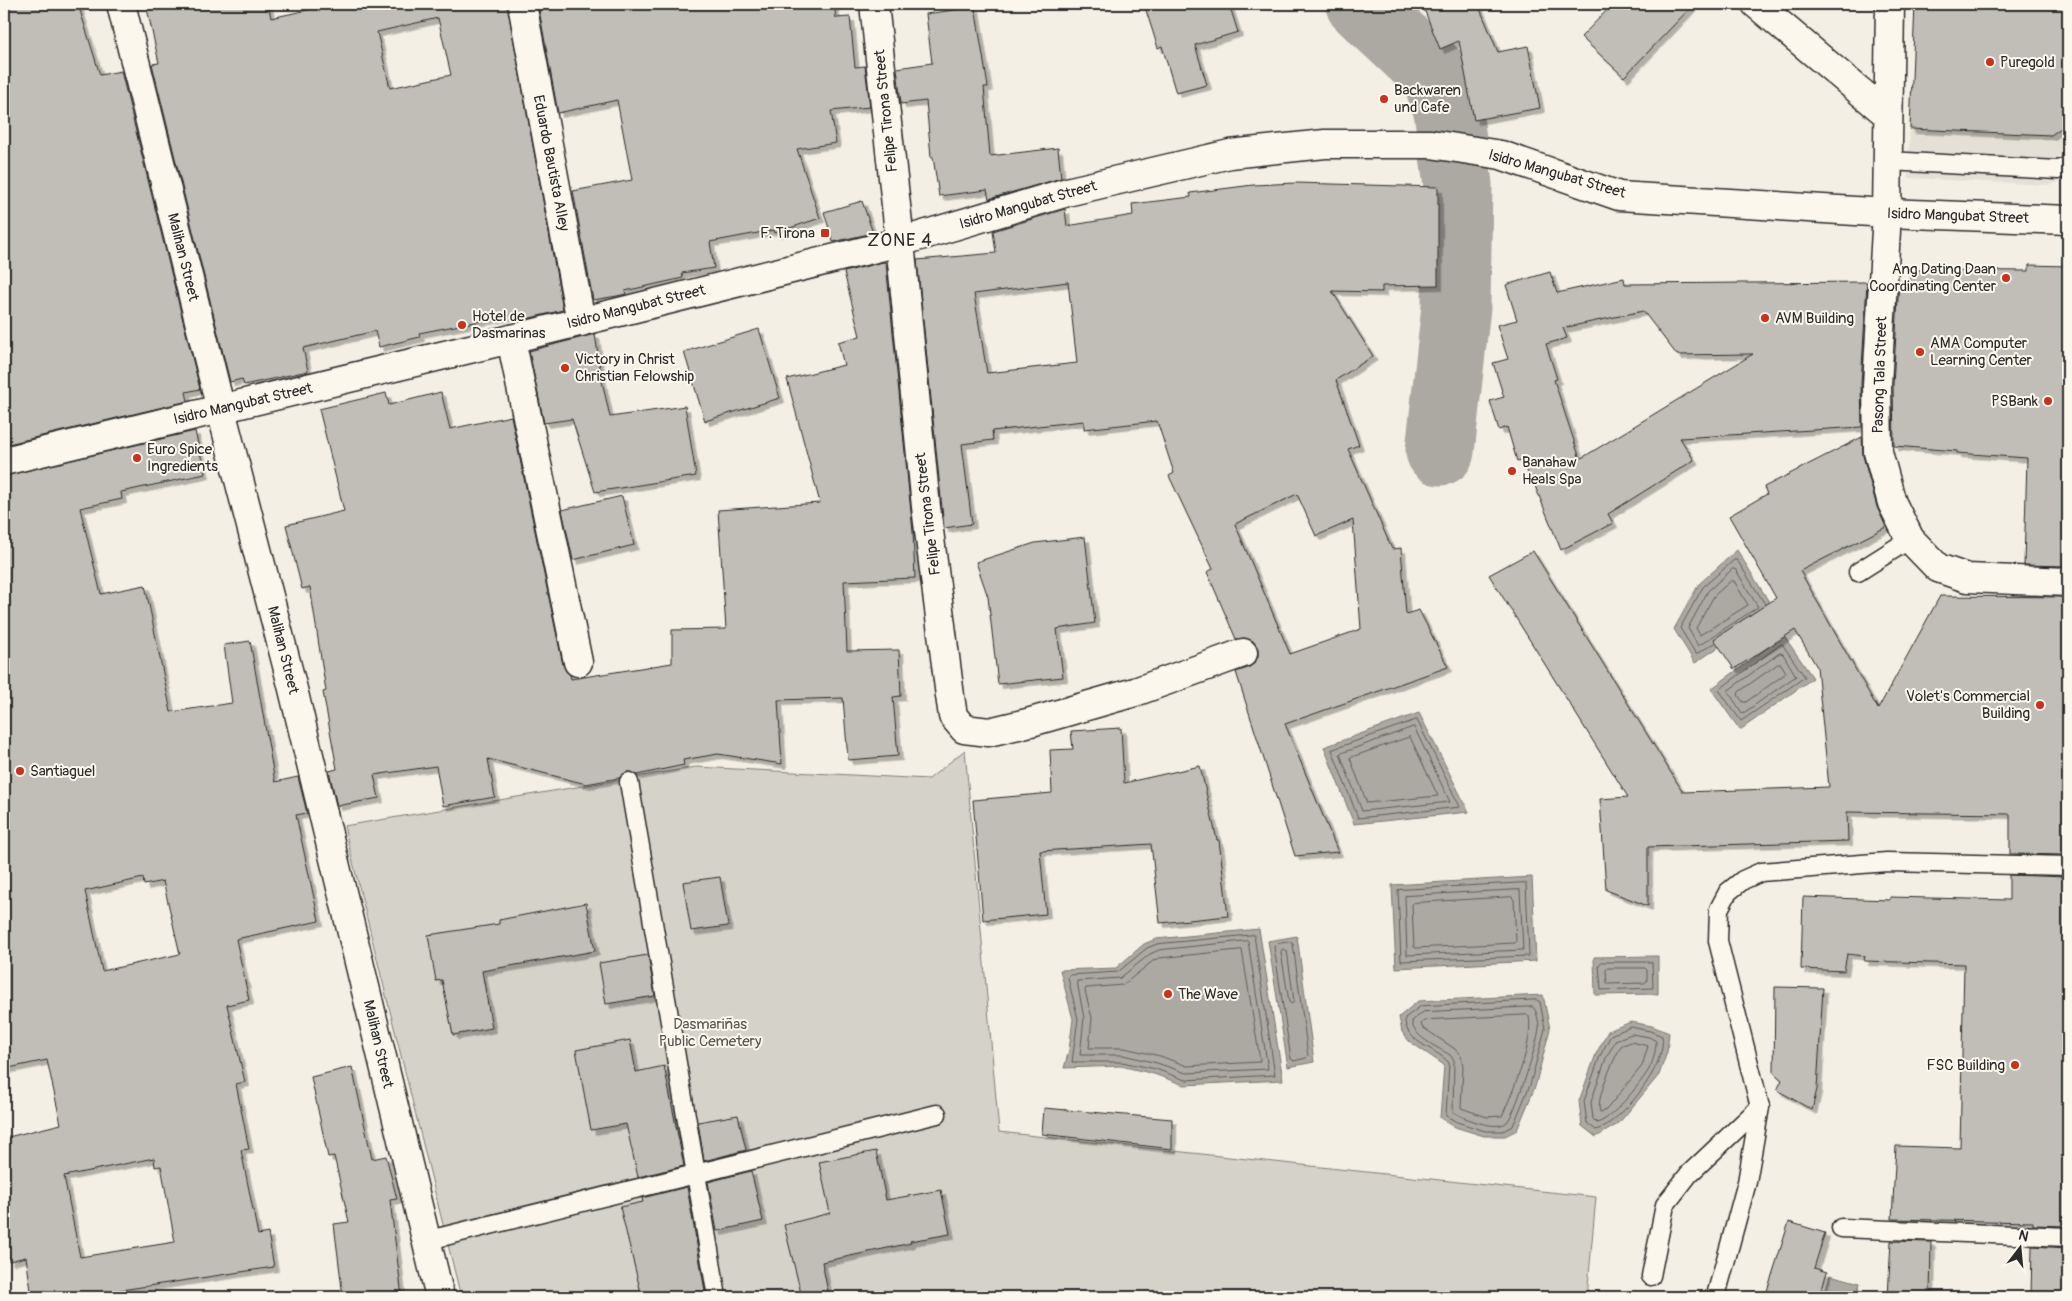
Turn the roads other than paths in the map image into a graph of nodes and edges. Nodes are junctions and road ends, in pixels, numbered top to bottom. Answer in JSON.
{"nodes":[{"id":1,"x":121,"y":4,"type":"edge"},
{"id":2,"x":522,"y":4,"type":"edge"},
{"id":3,"x":874,"y":4,"type":"edge"},
{"id":4,"x":1756,"y":4,"type":"edge"},
{"id":5,"x":1890,"y":4,"type":"edge"},
{"id":6,"x":1888,"y":115,"type":"junction"},
{"id":7,"x":1888,"y":162,"type":"junction"},
{"id":8,"x":2068,"y":166,"type":"edge"},
{"id":9,"x":1887,"y":213,"type":"junction"},
{"id":10,"x":2068,"y":220,"type":"edge"},
{"id":11,"x":900,"y":242,"type":"junction"},
{"id":12,"x":581,"y":322,"type":"junction"},
{"id":13,"x":511,"y":339,"type":"junction"},
{"id":14,"x":221,"y":410,"type":"junction"},
{"id":15,"x":4,"y":461,"type":"edge"},
{"id":16,"x":1910,"y":538,"type":"junction"},
{"id":17,"x":1858,"y":572,"type":"dead end"},
{"id":18,"x":2068,"y":582,"type":"edge"},
{"id":19,"x":1243,"y":653,"type":"dead end"},
{"id":20,"x":578,"y":662,"type":"dead end"},
{"id":21,"x":629,"y":782,"type":"dead end"},
{"id":22,"x":2068,"y":866,"type":"edge"},
{"id":23,"x":1760,"y":1107,"type":"junction"},
{"id":24,"x":937,"y":1114,"type":"dead end"},
{"id":25,"x":694,"y":1175,"type":"junction"},
{"id":26,"x":1841,"y":1228,"type":"dead end"},
{"id":27,"x":2068,"y":1236,"type":"edge"},
{"id":28,"x":425,"y":1241,"type":"junction"},
{"id":29,"x":1650,"y":1276,"type":"dead end"},
{"id":30,"x":1716,"y":1292,"type":"dead end"},
{"id":31,"x":440,"y":1297,"type":"edge"},
{"id":32,"x":716,"y":1297,"type":"edge"}],
"edges":[{"from":1,"to":14,"type":"street","name":"Malihan Street"},
{"from":2,"to":12,"type":"street","name":"Eduardo Bautista Alley"},
{"from":3,"to":11,"type":"street","name":"Felipe Tirona Street"},
{"from":4,"to":6,"type":"street"},
{"from":5,"to":6,"type":"street","name":"Pasong Tala Street"},
{"from":6,"to":7,"type":"street","name":"Pasong Tala Street"},
{"from":7,"to":8,"type":"lane"},
{"from":7,"to":9,"type":"street","name":"Pasong Tala Street"},
{"from":9,"to":10,"type":"street","name":"Isidro Mangubat Street"},
{"from":9,"to":11,"type":"street","name":"Isidro Mangubat Street"},
{"from":9,"to":16,"type":"street","name":"Pasong Tala Street"},
{"from":11,"to":12,"type":"street","name":"Isidro Mangubat Street"},
{"from":11,"to":19,"type":"street","name":"Felipe Tirona Street"},
{"from":12,"to":13,"type":"street","name":"Isidro Mangubat Street"},
{"from":13,"to":14,"type":"street","name":"Isidro Mangubat Street"},
{"from":13,"to":20,"type":"street"},
{"from":14,"to":15,"type":"street","name":"Isidro Mangubat Street"},
{"from":14,"to":28,"type":"street","name":"Malihan Street"},
{"from":16,"to":17,"type":"lane"},
{"from":16,"to":18,"type":"street","name":"Pasong Tala Street"},
{"from":21,"to":25,"type":"lane"},
{"from":22,"to":23,"type":"lane"},
{"from":23,"to":29,"type":"lane"},
{"from":23,"to":30,"type":"lane"},
{"from":24,"to":25,"type":"lane"},
{"from":25,"to":28,"type":"lane"},
{"from":25,"to":32,"type":"lane"},
{"from":26,"to":27,"type":"lane"},
{"from":28,"to":31,"type":"street","name":"Malihan Street"}]}
